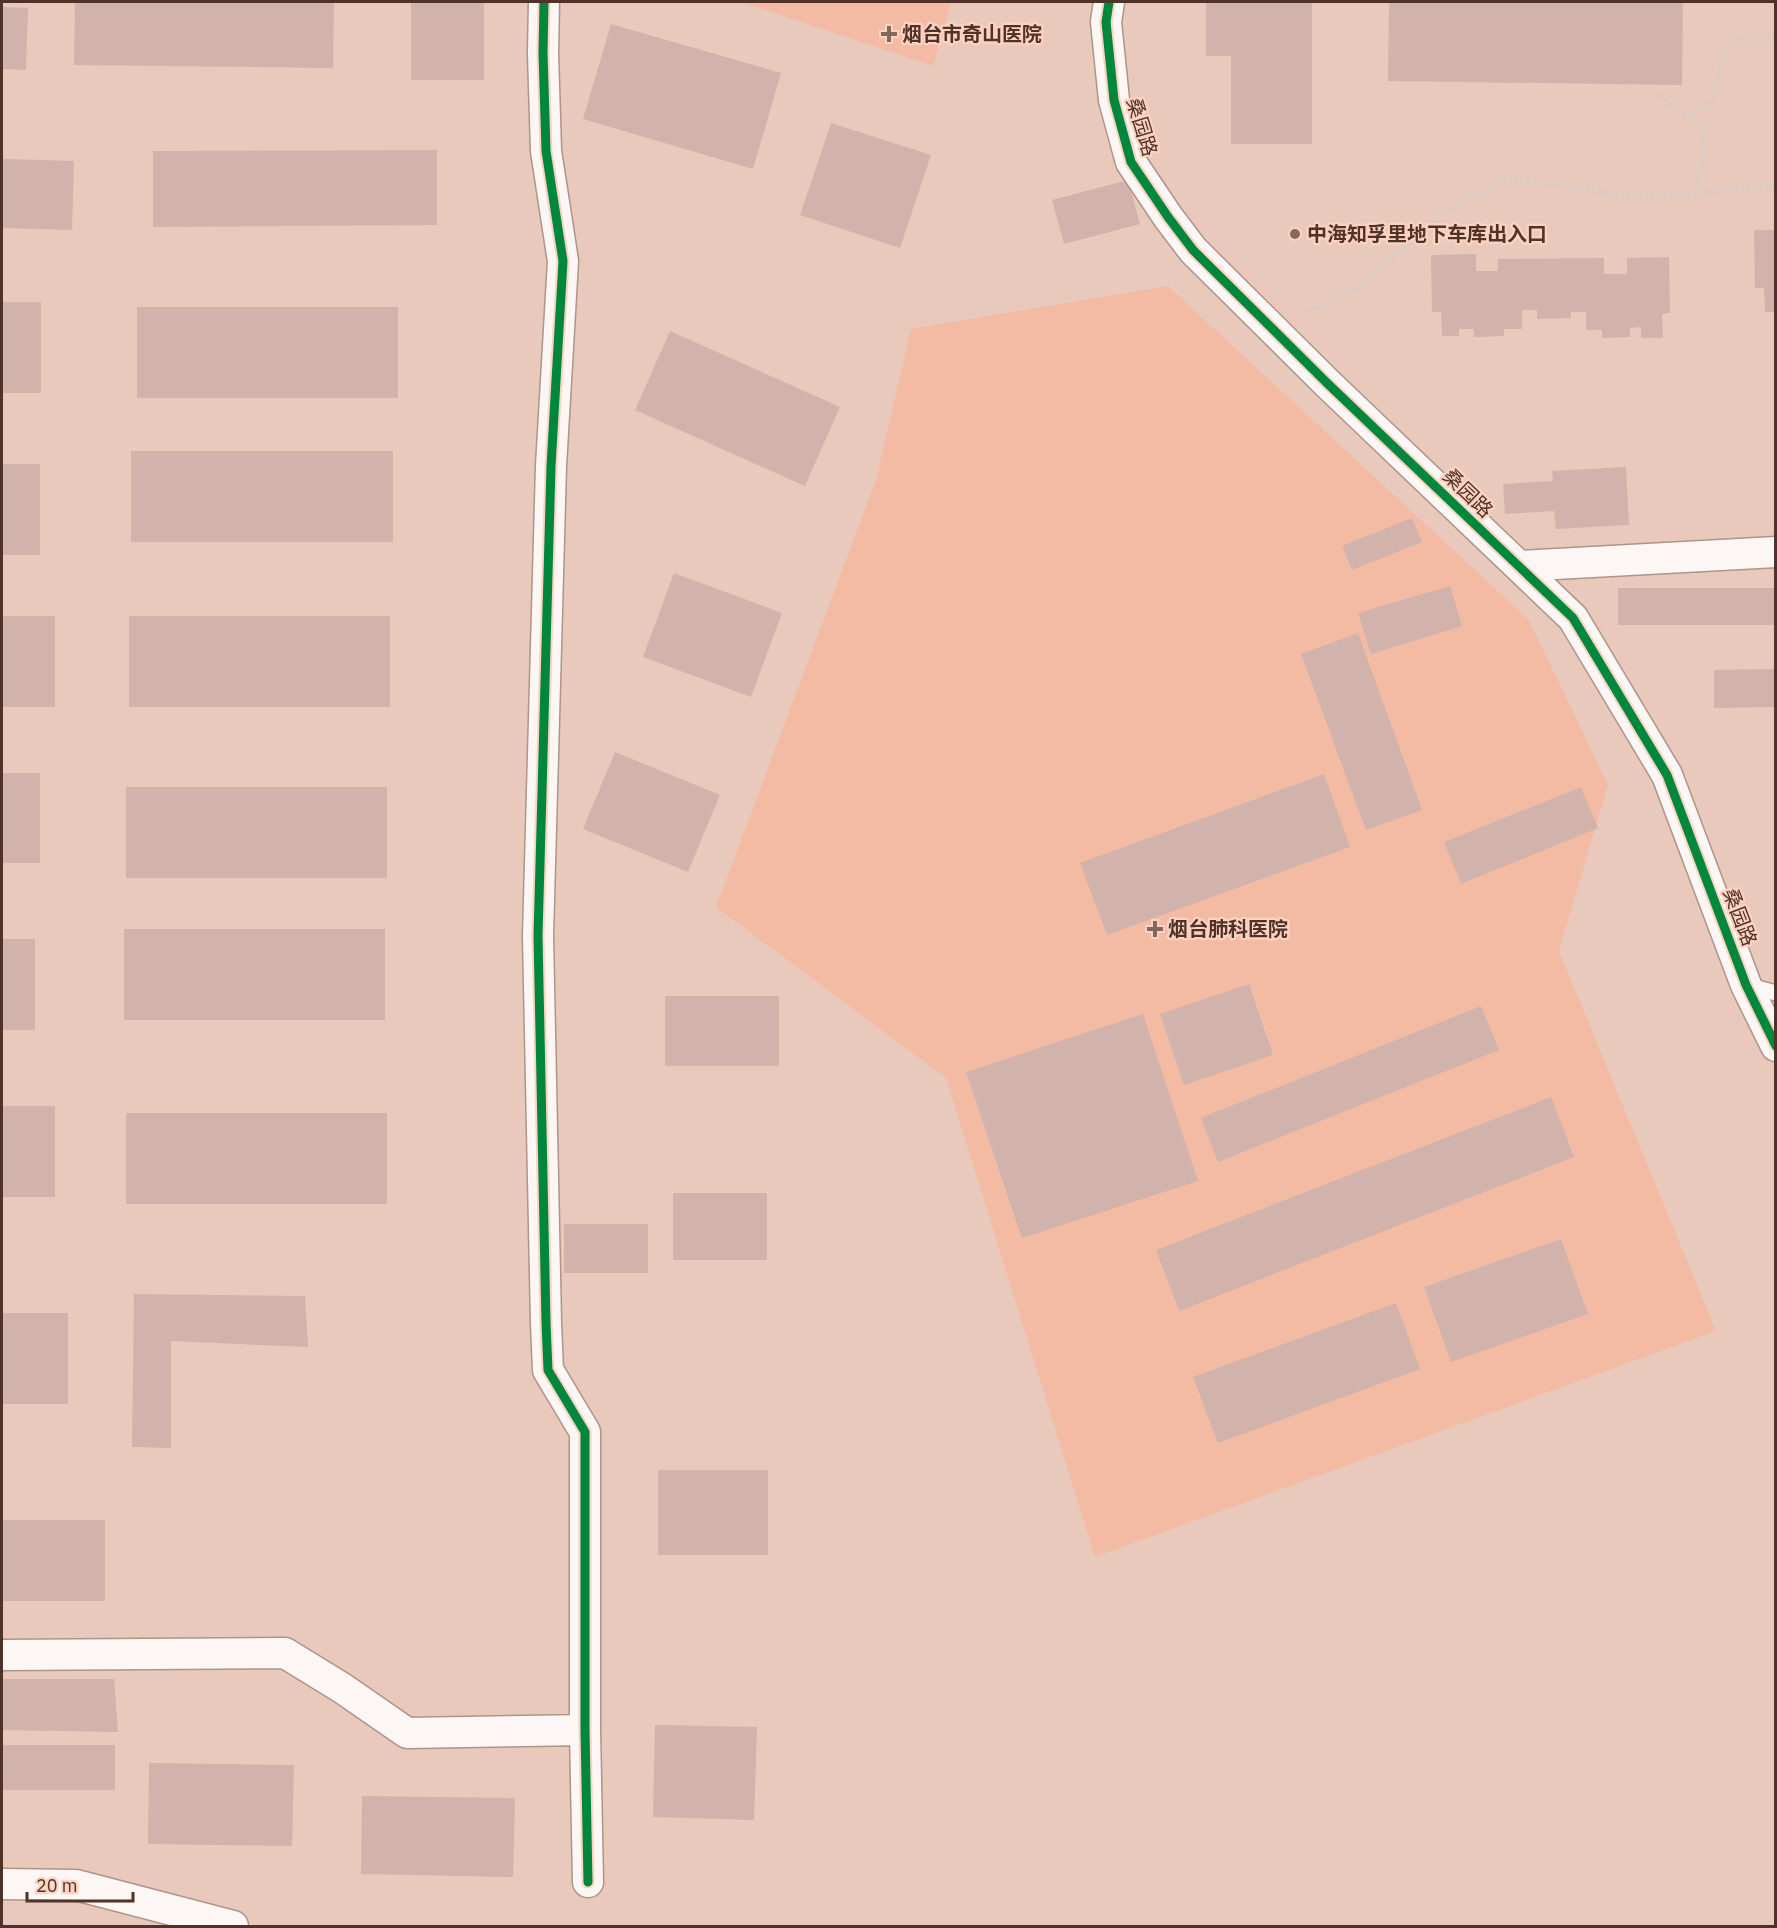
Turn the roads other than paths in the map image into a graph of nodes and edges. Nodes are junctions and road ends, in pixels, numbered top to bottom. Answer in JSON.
{"nodes":[{"id":1,"x":544,"y":2,"type":"edge"},
{"id":2,"x":1109,"y":2,"type":"edge"},
{"id":3,"x":1776,"y":552,"type":"edge"},
{"id":4,"x":1519,"y":566,"type":"junction"},
{"id":5,"x":1746,"y":984,"type":"junction"},
{"id":6,"x":1776,"y":993,"type":"edge"},
{"id":7,"x":1776,"y":1046,"type":"edge"},
{"id":8,"x":2,"y":1655,"type":"edge"},
{"id":9,"x":585,"y":1730,"type":"junction"},
{"id":10,"x":588,"y":1882,"type":"dead end"},
{"id":11,"x":2,"y":1884,"type":"edge"},
{"id":12,"x":233,"y":1926,"type":"edge"}],
"edges":[{"from":1,"to":9,"type":"street"},
{"from":2,"to":4,"type":"street","name":"桑园路"},
{"from":3,"to":4,"type":"street"},
{"from":4,"to":5,"type":"street","name":"桑园路"},
{"from":5,"to":6,"type":"lane"},
{"from":5,"to":7,"type":"street","name":"桑园路"},
{"from":8,"to":9,"type":"street"},
{"from":9,"to":10,"type":"street"},
{"from":11,"to":12,"type":"street"}]}
